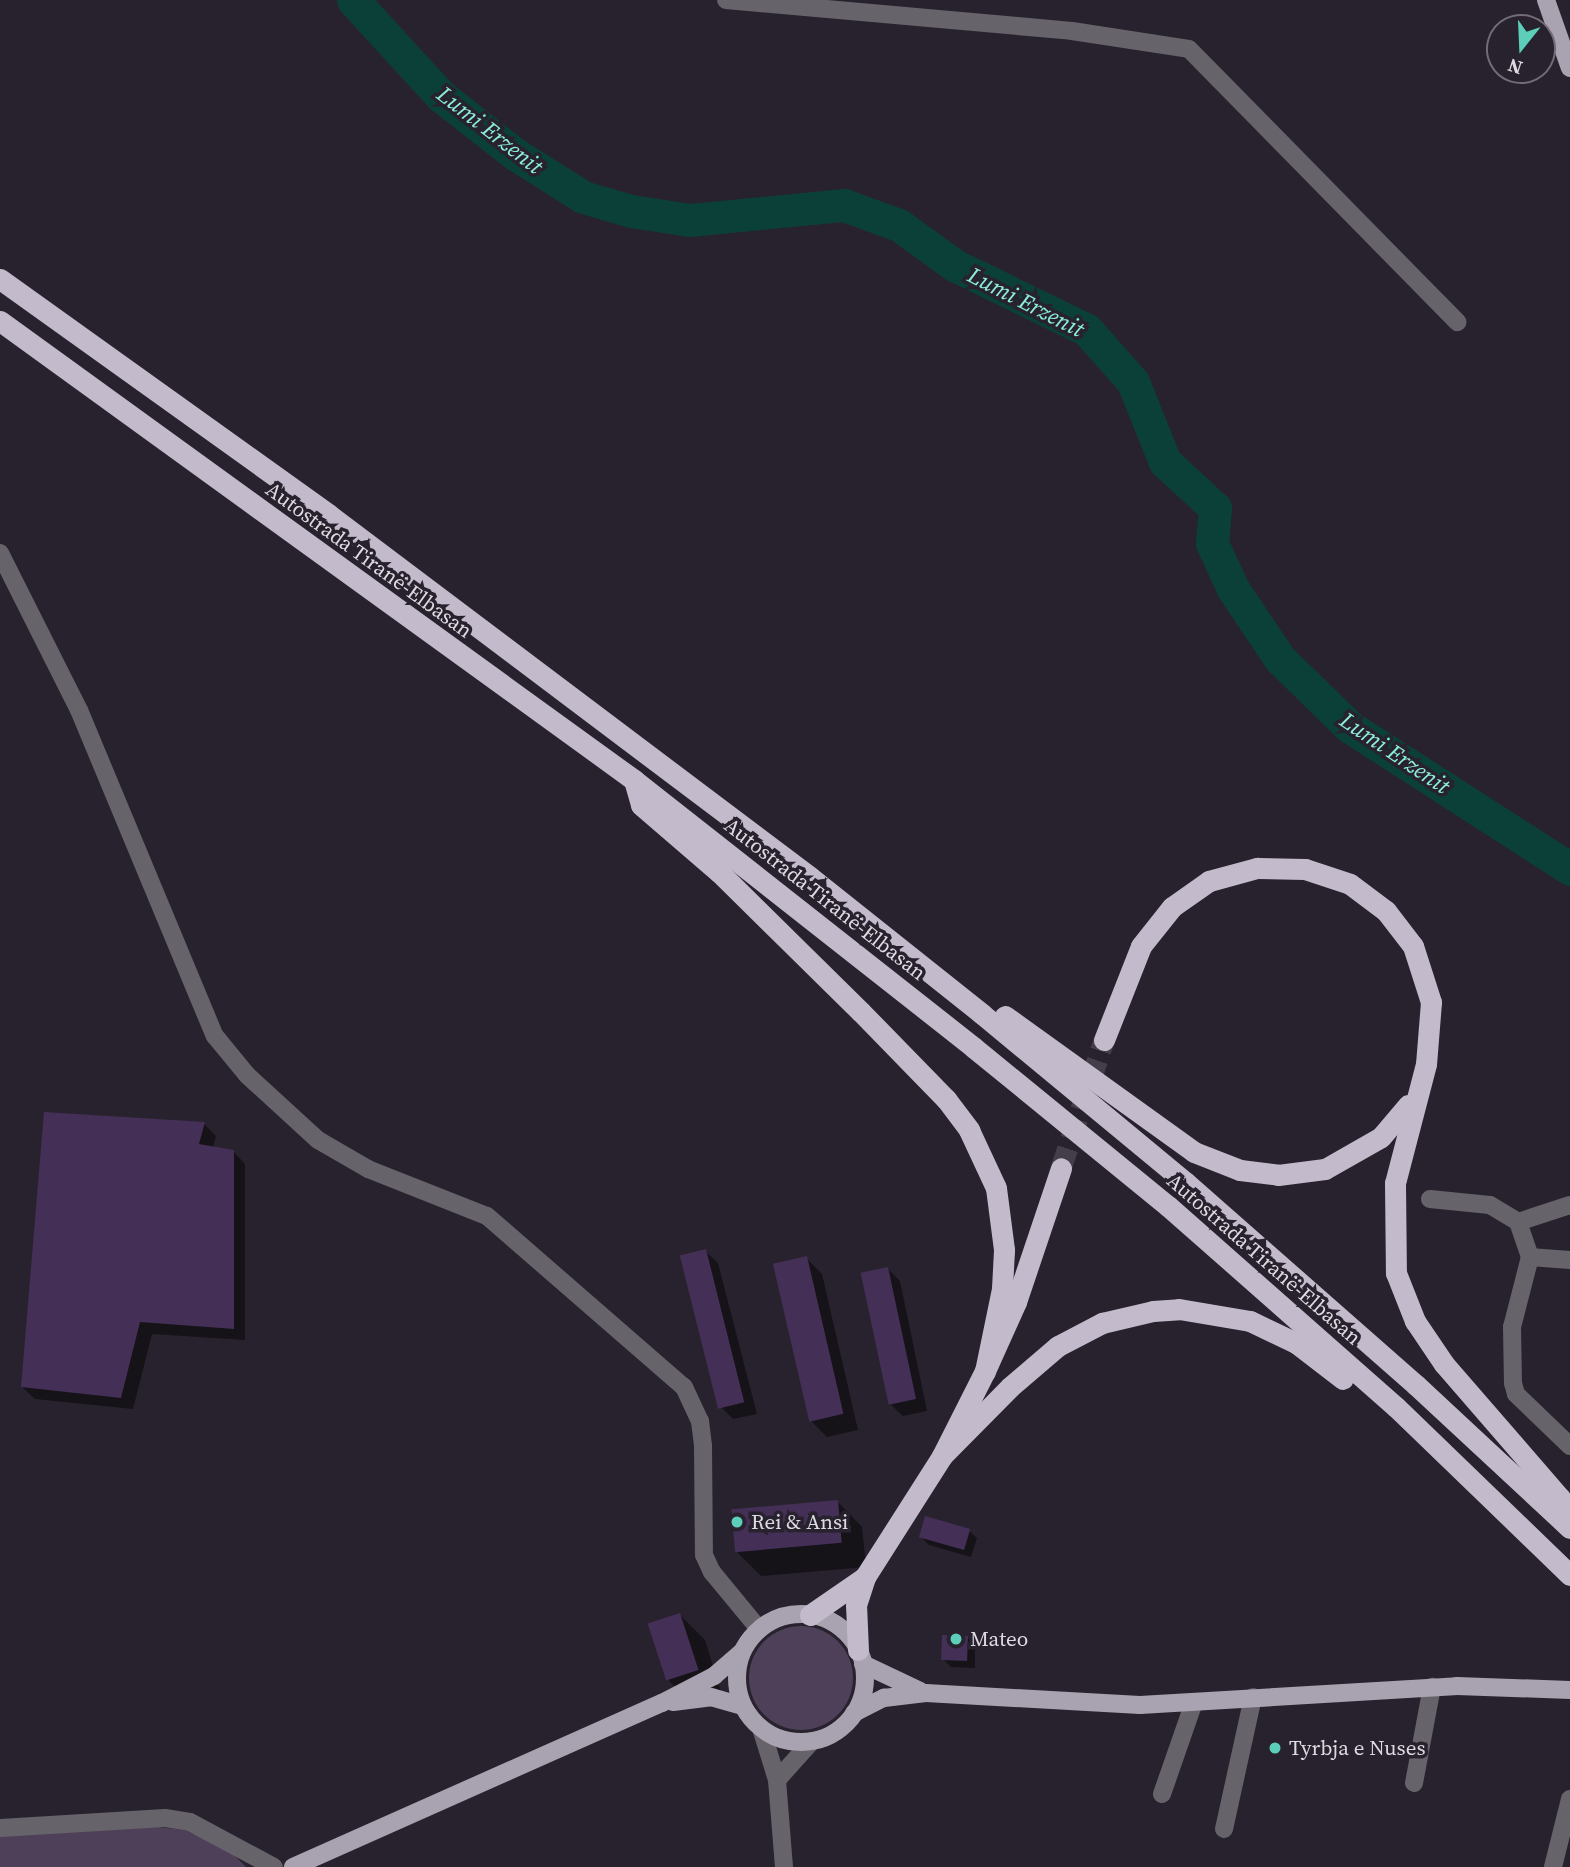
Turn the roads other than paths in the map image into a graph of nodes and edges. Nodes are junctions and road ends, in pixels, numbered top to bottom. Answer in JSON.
{"nodes":[{"id":1,"x":726,"y":0,"type":"edge"},
{"id":2,"x":1546,"y":0,"type":"edge"},
{"id":3,"x":1570,"y":68,"type":"edge"},
{"id":4,"x":0,"y":279,"type":"edge"},
{"id":5,"x":0,"y":321,"type":"edge"},
{"id":6,"x":1457,"y":322,"type":"dead end"},
{"id":7,"x":0,"y":553,"type":"edge"},
{"id":8,"x":634,"y":779,"type":"junction"},
{"id":9,"x":982,"y":1014,"type":"junction"},
{"id":10,"x":1104,"y":1040,"type":"tunnel mouth"},
{"id":11,"x":1420,"y":1081,"type":"junction"},
{"id":12,"x":1061,"y":1168,"type":"tunnel mouth"},
{"id":13,"x":1430,"y":1199,"type":"dead end"},
{"id":14,"x":1570,"y":1205,"type":"edge"},
{"id":15,"x":1518,"y":1222,"type":"junction"},
{"id":16,"x":1530,"y":1257,"type":"junction"},
{"id":17,"x":1570,"y":1260,"type":"edge"},
{"id":18,"x":985,"y":1371,"type":"junction"},
{"id":19,"x":1396,"y":1407,"type":"junction"},
{"id":20,"x":1570,"y":1446,"type":"edge"},
{"id":21,"x":943,"y":1456,"type":"junction"},
{"id":22,"x":1567,"y":1525,"type":"edge"},
{"id":23,"x":1570,"y":1575,"type":"edge"},
{"id":24,"x":865,"y":1577,"type":"junction"},
{"id":25,"x":810,"y":1615,"type":"junction"},
{"id":26,"x":759,"y":1629,"type":"junction"},
{"id":27,"x":742,"y":1652,"type":"junction"},
{"id":28,"x":861,"y":1657,"type":"junction"},
{"id":29,"x":1432,"y":1687,"type":"junction"},
{"id":30,"x":1570,"y":1690,"type":"edge"},
{"id":31,"x":926,"y":1693,"type":"junction"},
{"id":32,"x":1253,"y":1697,"type":"junction"},
{"id":33,"x":1194,"y":1702,"type":"junction"},
{"id":34,"x":662,"y":1703,"type":"junction"},
{"id":35,"x":743,"y":1706,"type":"junction"},
{"id":36,"x":854,"y":1713,"type":"junction"},
{"id":37,"x":761,"y":1728,"type":"junction"},
{"id":38,"x":812,"y":1741,"type":"junction"},
{"id":39,"x":778,"y":1780,"type":"junction"},
{"id":40,"x":1414,"y":1783,"type":"dead end"},
{"id":41,"x":1162,"y":1794,"type":"dead end"},
{"id":42,"x":1570,"y":1799,"type":"edge"},
{"id":43,"x":0,"y":1828,"type":"edge"},
{"id":44,"x":1224,"y":1829,"type":"dead end"},
{"id":45,"x":304,"y":1865,"type":"edge"},
{"id":46,"x":274,"y":1867,"type":"edge"},
{"id":47,"x":784,"y":1867,"type":"edge"},
{"id":48,"x":1553,"y":1867,"type":"edge"}],
"edges":[{"from":1,"to":6,"type":"street"},
{"from":2,"to":3,"type":"main road"},
{"from":4,"to":9,"type":"highway","name":"Autostrada Tiranë-Elbasan"},
{"from":5,"to":8,"type":"highway","name":"Autostrada Tiranë-Elbasan"},
{"from":7,"to":26,"type":"street"},
{"from":8,"to":18,"type":"highway"},
{"from":8,"to":19,"type":"highway","name":"Autostrada Tiranë-Elbasan"},
{"from":9,"to":11,"type":"highway"},
{"from":9,"to":22,"type":"highway","name":"Autostrada Tiranë-Elbasan"},
{"from":10,"to":11,"type":"highway"},
{"from":11,"to":22,"type":"highway"},
{"from":12,"to":18,"type":"highway"},
{"from":13,"to":15,"type":"street"},
{"from":14,"to":15,"type":"street"},
{"from":15,"to":16,"type":"street"},
{"from":16,"to":17,"type":"street"},
{"from":16,"to":20,"type":"street"},
{"from":18,"to":21,"type":"highway"},
{"from":19,"to":21,"type":"highway"},
{"from":19,"to":23,"type":"highway","name":"Autostrada Tiranë-Elbasan"},
{"from":21,"to":24,"type":"highway"},
{"from":24,"to":25,"type":"highway"},
{"from":24,"to":28,"type":"highway"},
{"from":25,"to":26,"type":"main road"},
{"from":25,"to":28,"type":"main road"},
{"from":26,"to":27,"type":"main road"},
{"from":27,"to":34,"type":"main road"},
{"from":27,"to":35,"type":"main road"},
{"from":28,"to":31,"type":"main road"},
{"from":28,"to":36,"type":"main road"},
{"from":29,"to":30,"type":"main road"},
{"from":29,"to":32,"type":"main road"},
{"from":29,"to":40,"type":"street"},
{"from":31,"to":33,"type":"main road"},
{"from":31,"to":36,"type":"main road"},
{"from":32,"to":33,"type":"main road"},
{"from":32,"to":44,"type":"street"},
{"from":33,"to":41,"type":"street"},
{"from":34,"to":35,"type":"main road"},
{"from":34,"to":45,"type":"main road"},
{"from":35,"to":37,"type":"main road"},
{"from":36,"to":38,"type":"main road"},
{"from":37,"to":38,"type":"main road"},
{"from":37,"to":39,"type":"street"},
{"from":38,"to":39,"type":"street"},
{"from":39,"to":47,"type":"street"},
{"from":42,"to":48,"type":"street"},
{"from":43,"to":46,"type":"street"}]}
